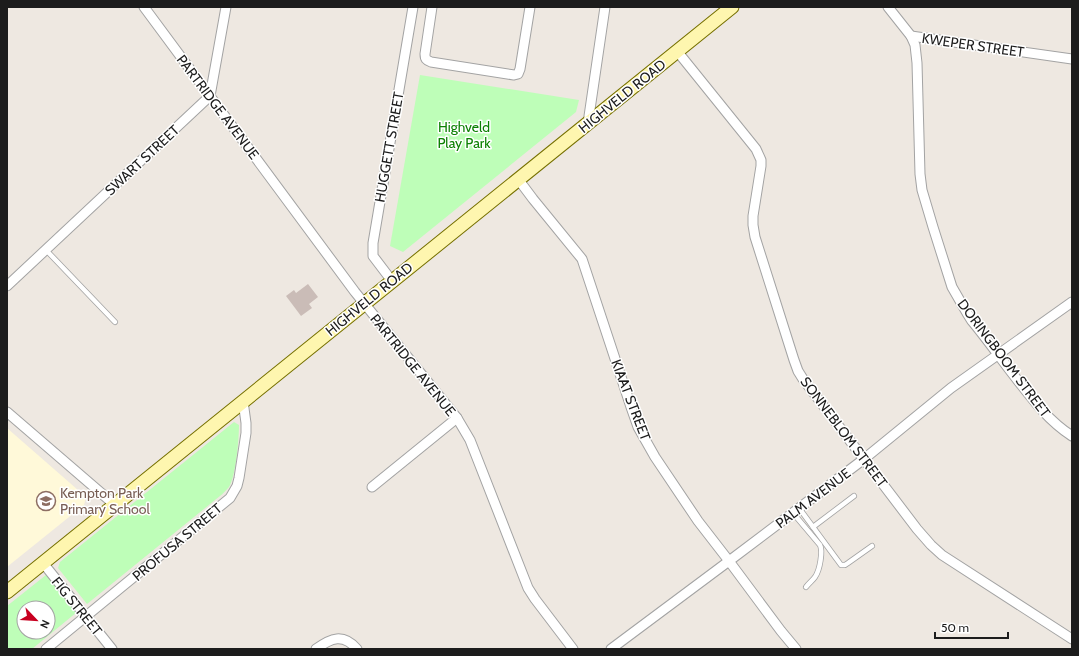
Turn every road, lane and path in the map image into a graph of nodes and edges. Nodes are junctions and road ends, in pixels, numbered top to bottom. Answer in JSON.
{"nodes":[{"id":1,"x":144,"y":7,"type":"edge"},
{"id":2,"x":226,"y":7,"type":"edge"},
{"id":3,"x":413,"y":7,"type":"edge"},
{"id":4,"x":432,"y":7,"type":"edge"},
{"id":5,"x":530,"y":7,"type":"edge"},
{"id":6,"x":605,"y":7,"type":"edge"},
{"id":7,"x":732,"y":7,"type":"edge"},
{"id":8,"x":888,"y":7,"type":"edge"},
{"id":9,"x":911,"y":36,"type":"junction"},
{"id":10,"x":677,"y":52,"type":"junction"},
{"id":11,"x":1072,"y":59,"type":"edge"},
{"id":12,"x":210,"y":96,"type":"junction"},
{"id":13,"x":588,"y":124,"type":"junction"},
{"id":14,"x":518,"y":179,"type":"junction"},
{"id":15,"x":46,"y":250,"type":"junction"},
{"id":16,"x":392,"y":281,"type":"junction"},
{"id":17,"x":7,"y":286,"type":"edge"},
{"id":18,"x":1072,"y":302,"type":"edge"},
{"id":19,"x":364,"y":304,"type":"junction"},
{"id":20,"x":115,"y":322,"type":"dead end"},
{"id":21,"x":998,"y":355,"type":"junction"},
{"id":22,"x":243,"y":401,"type":"junction"},
{"id":23,"x":7,"y":412,"type":"edge"},
{"id":24,"x":457,"y":418,"type":"junction"},
{"id":25,"x":1072,"y":436,"type":"edge"},
{"id":26,"x":864,"y":459,"type":"junction"},
{"id":27,"x":372,"y":487,"type":"dead end"},
{"id":28,"x":854,"y":496,"type":"dead end"},
{"id":29,"x":115,"y":505,"type":"junction"},
{"id":30,"x":796,"y":510,"type":"junction"},
{"id":31,"x":813,"y":527,"type":"junction"},
{"id":32,"x":872,"y":546,"type":"dead end"},
{"id":33,"x":729,"y":561,"type":"junction"},
{"id":34,"x":43,"y":563,"type":"junction"},
{"id":35,"x":806,"y":587,"type":"dead end"},
{"id":36,"x":7,"y":592,"type":"edge"},
{"id":37,"x":86,"y":617,"type":"junction"},
{"id":38,"x":1072,"y":639,"type":"edge"},
{"id":39,"x":354,"y":646,"type":"edge"},
{"id":40,"x":46,"y":649,"type":"edge"},
{"id":41,"x":112,"y":649,"type":"edge"},
{"id":42,"x":316,"y":649,"type":"edge"},
{"id":43,"x":573,"y":649,"type":"edge"},
{"id":44,"x":610,"y":649,"type":"edge"},
{"id":45,"x":796,"y":649,"type":"edge"}],
"edges":[{"from":1,"to":12,"type":"street","name":"PARTRIDGE AVENUE"},
{"from":2,"to":12,"type":"street"},
{"from":3,"to":16,"type":"street","name":"HUGGETT STREET"},
{"from":4,"to":5,"type":"street"},
{"from":6,"to":13,"type":"street"},
{"from":7,"to":10,"type":"street","name":"HIGHVELD ROAD"},
{"from":8,"to":9,"type":"street","name":"KWEPER STREET"},
{"from":9,"to":11,"type":"street","name":"KWEPER STREET"},
{"from":9,"to":21,"type":"street","name":"DORINGBOOM STREET"},
{"from":10,"to":13,"type":"street","name":"HIGHVELD ROAD"},
{"from":10,"to":26,"type":"street","name":"SONNEBLOM STREET"},
{"from":12,"to":15,"type":"street","name":"SWART STREET"},
{"from":12,"to":19,"type":"street","name":"PARTRIDGE AVENUE"},
{"from":13,"to":14,"type":"street","name":"HIGHVELD ROAD"},
{"from":14,"to":16,"type":"street","name":"HIGHVELD ROAD"},
{"from":14,"to":33,"type":"street","name":"KIAAT STREET"},
{"from":15,"to":17,"type":"street","name":"SWART STREET"},
{"from":15,"to":20,"type":"lane"},
{"from":16,"to":19,"type":"street","name":"HIGHVELD ROAD"},
{"from":18,"to":21,"type":"street","name":"PALM AVENUE"},
{"from":19,"to":22,"type":"street","name":"HIGHVELD ROAD"},
{"from":19,"to":24,"type":"street","name":"PARTRIDGE AVENUE"},
{"from":21,"to":25,"type":"street","name":"DORINGBOOM STREET"},
{"from":21,"to":26,"type":"street","name":"PALM AVENUE"},
{"from":22,"to":29,"type":"street","name":"HIGHVELD ROAD"},
{"from":22,"to":37,"type":"street","name":"PROFUSA STREET"},
{"from":23,"to":29,"type":"street"},
{"from":24,"to":27,"type":"street"},
{"from":24,"to":43,"type":"street","name":"PARTRIDGE AVENUE"},
{"from":26,"to":30,"type":"street","name":"PALM AVENUE"},
{"from":26,"to":38,"type":"street","name":"SONNEBLOM STREET"},
{"from":28,"to":31,"type":"lane"},
{"from":29,"to":34,"type":"street","name":"HIGHVELD ROAD"},
{"from":30,"to":31,"type":"lane"},
{"from":30,"to":33,"type":"street","name":"PALM AVENUE"},
{"from":30,"to":35,"type":"lane"},
{"from":31,"to":32,"type":"lane"},
{"from":33,"to":44,"type":"street","name":"PALM AVENUE"},
{"from":33,"to":45,"type":"street","name":"KIAAT STREET"},
{"from":34,"to":36,"type":"street","name":"HIGHVELD ROAD"},
{"from":34,"to":37,"type":"street","name":"FIG STREET"},
{"from":37,"to":40,"type":"street","name":"PROFUSA STREET"},
{"from":37,"to":41,"type":"street","name":"FIG STREET"},
{"from":39,"to":42,"type":"street"}]}
